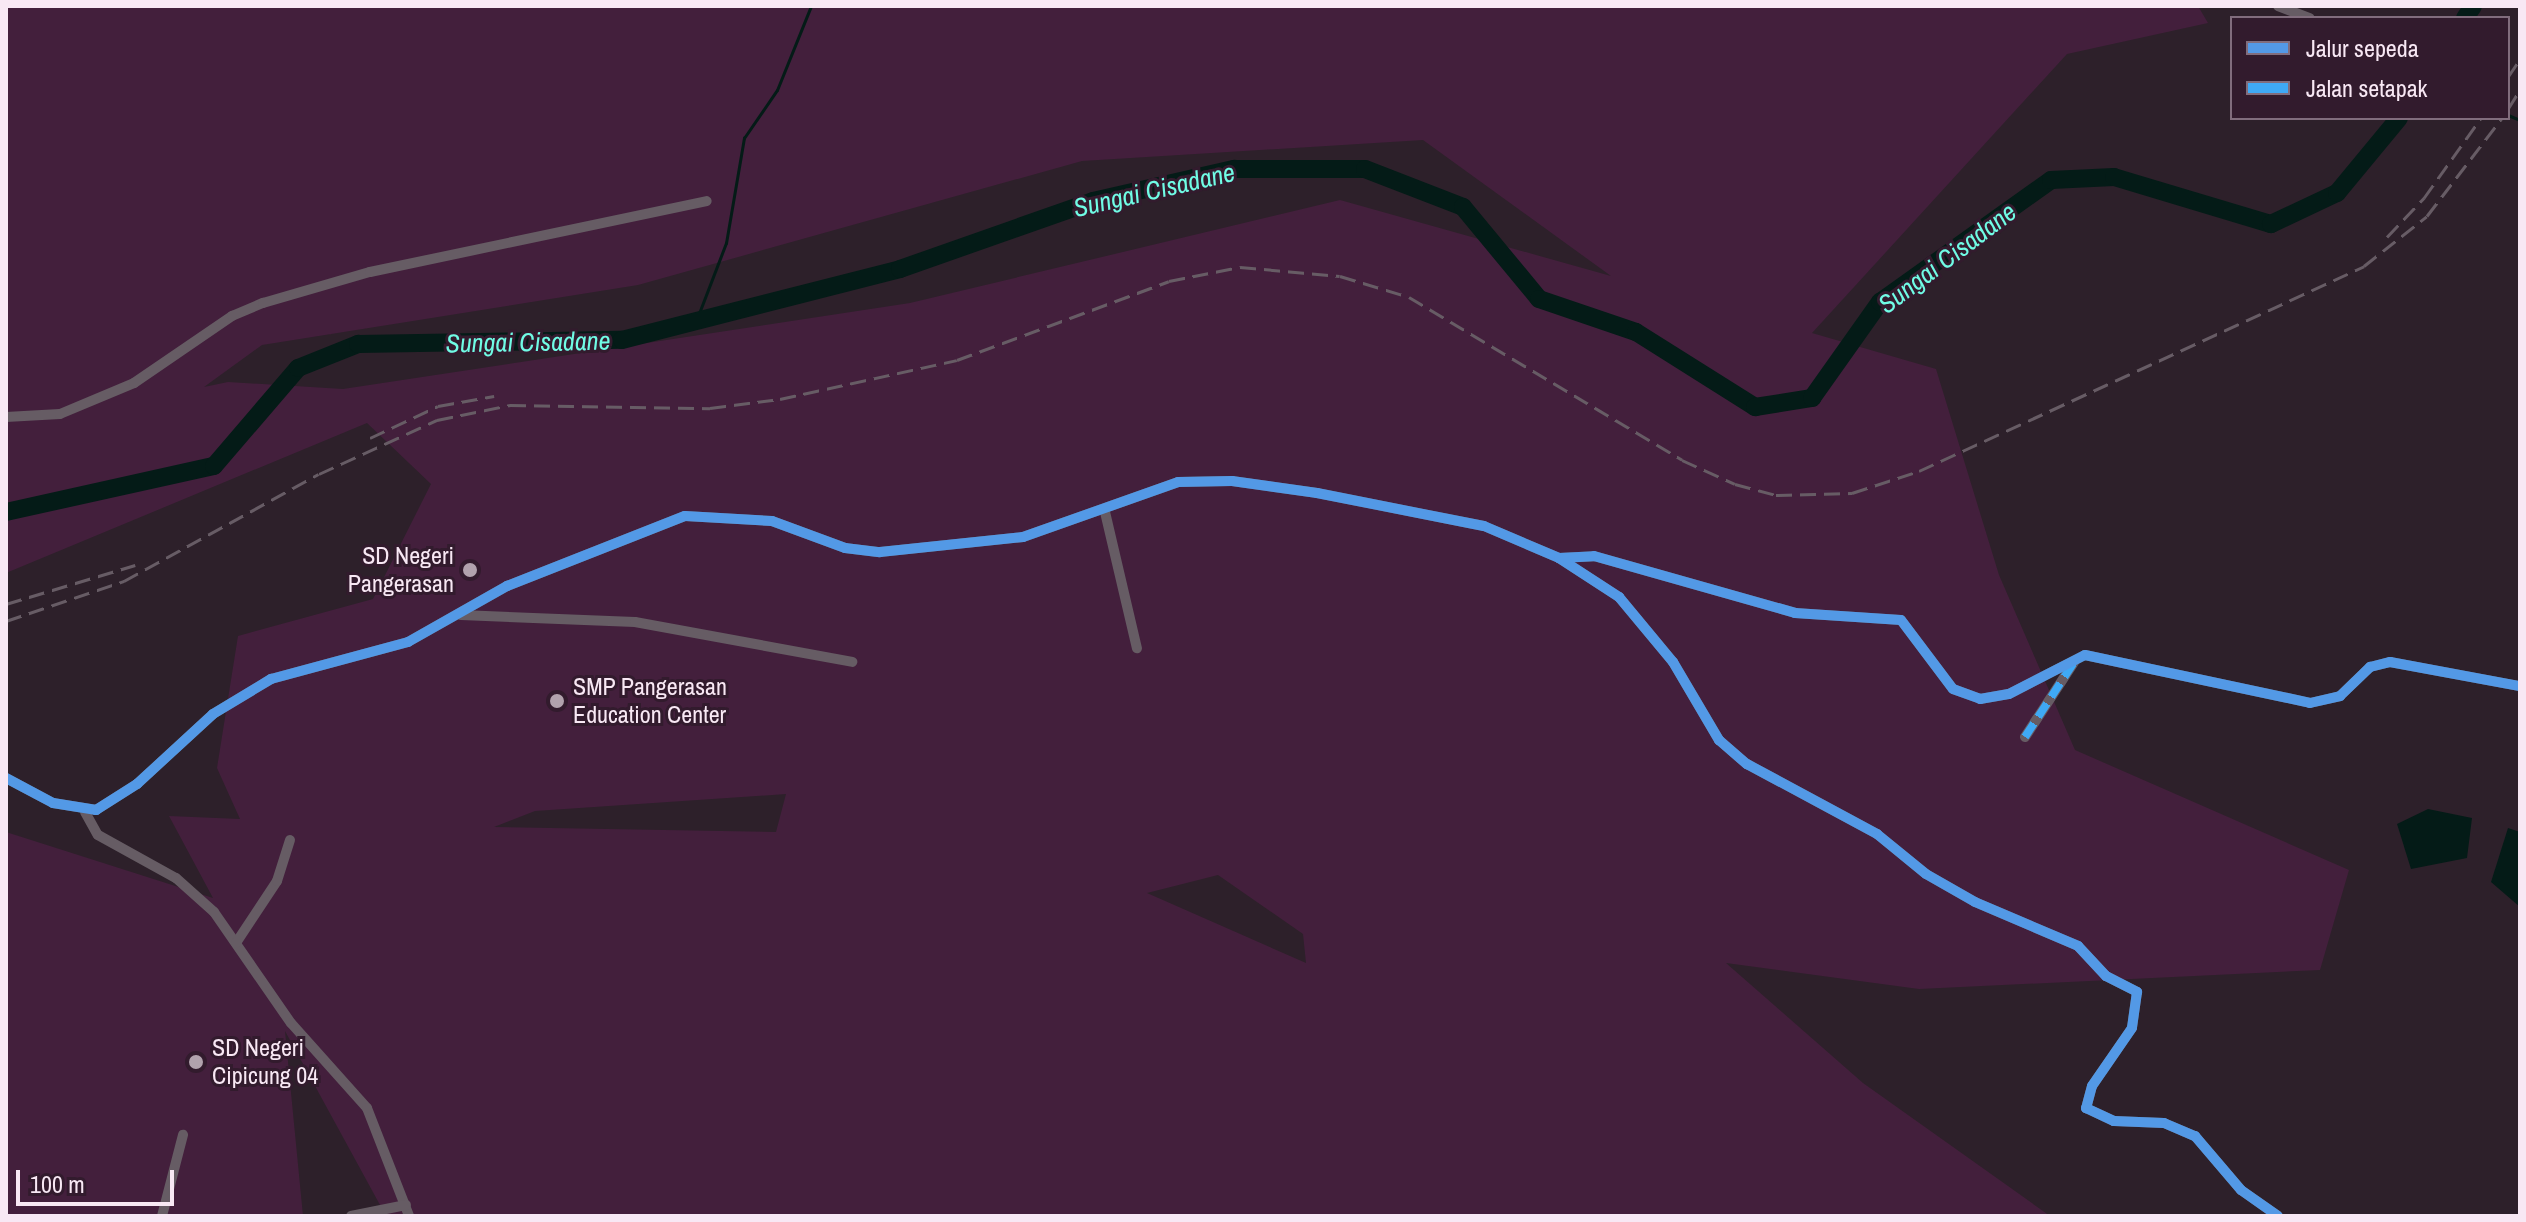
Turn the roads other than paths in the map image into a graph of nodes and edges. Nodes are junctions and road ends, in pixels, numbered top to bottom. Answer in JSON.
{"nodes":[{"id":1,"x":2278,"y":6,"type":"edge"},
{"id":2,"x":2305,"y":16,"type":"edge"},
{"id":3,"x":707,"y":201,"type":"dead end"},
{"id":4,"x":6,"y":417,"type":"edge"},
{"id":5,"x":1105,"y":512,"type":"junction"},
{"id":6,"x":1559,"y":558,"type":"junction"},
{"id":7,"x":459,"y":615,"type":"junction"},
{"id":8,"x":1137,"y":648,"type":"dead end"},
{"id":9,"x":852,"y":662,"type":"dead end"},
{"id":10,"x":2074,"y":662,"type":"junction"},
{"id":11,"x":2520,"y":686,"type":"edge"},
{"id":12,"x":2025,"y":737,"type":"dead end"},
{"id":13,"x":6,"y":778,"type":"edge"},
{"id":14,"x":85,"y":812,"type":"junction"},
{"id":15,"x":290,"y":840,"type":"dead end"},
{"id":16,"x":236,"y":943,"type":"junction"},
{"id":17,"x":183,"y":1135,"type":"dead end"},
{"id":18,"x":408,"y":1210,"type":"edge"},
{"id":19,"x":162,"y":1216,"type":"edge"},
{"id":20,"x":351,"y":1216,"type":"edge"},
{"id":21,"x":2278,"y":1216,"type":"edge"}],
"edges":[{"from":1,"to":2,"type":"street"},
{"from":3,"to":4,"type":"street"},
{"from":5,"to":6,"type":"street"},
{"from":5,"to":7,"type":"street"},
{"from":5,"to":8,"type":"street"},
{"from":6,"to":10,"type":"street"},
{"from":6,"to":21,"type":"street"},
{"from":7,"to":9,"type":"street"},
{"from":7,"to":14,"type":"street"},
{"from":10,"to":11,"type":"street"},
{"from":10,"to":12,"type":"street"},
{"from":13,"to":14,"type":"street"},
{"from":14,"to":16,"type":"street"},
{"from":15,"to":16,"type":"street"},
{"from":16,"to":18,"type":"street"},
{"from":17,"to":19,"type":"street"},
{"from":18,"to":20,"type":"street"}]}
